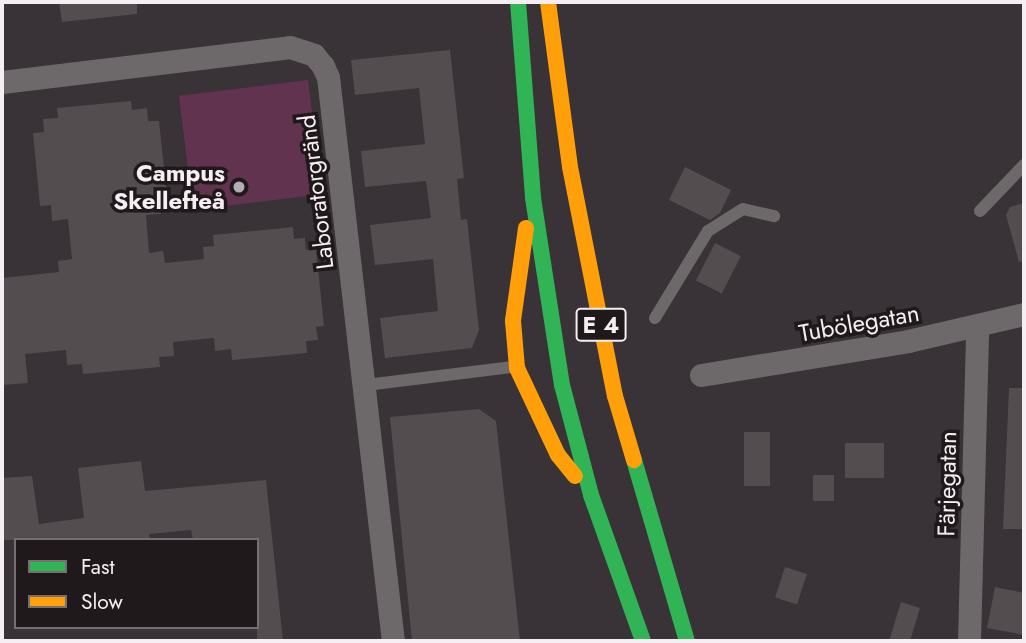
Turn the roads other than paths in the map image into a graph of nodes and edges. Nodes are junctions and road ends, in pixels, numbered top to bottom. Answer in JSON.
{"nodes":[{"id":1,"x":518,"y":2,"type":"edge"},
{"id":2,"x":548,"y":2,"type":"edge"},
{"id":3,"x":2,"y":82,"type":"edge"},
{"id":4,"x":1024,"y":165,"type":"edge"},
{"id":5,"x":533,"y":198,"type":"junction"},
{"id":6,"x":980,"y":211,"type":"dead end"},
{"id":7,"x":774,"y":216,"type":"dead end"},
{"id":8,"x":1024,"y":314,"type":"edge"},
{"id":9,"x":655,"y":318,"type":"dead end"},
{"id":10,"x":977,"y":327,"type":"junction"},
{"id":11,"x":517,"y":368,"type":"junction"},
{"id":12,"x":701,"y":375,"type":"dead end"},
{"id":13,"x":366,"y":386,"type":"junction"},
{"id":14,"x":591,"y":495,"type":"junction"},
{"id":15,"x":393,"y":641,"type":"edge"},
{"id":16,"x":643,"y":641,"type":"edge"},
{"id":17,"x":687,"y":641,"type":"edge"},
{"id":18,"x":969,"y":641,"type":"edge"}],
"edges":[{"from":1,"to":5,"type":"highway","number":"E 4"},
{"from":2,"to":17,"type":"highway","number":"E 4"},
{"from":3,"to":13,"type":"street","name":"Laboratorgränd"},
{"from":4,"to":6,"type":"lane"},
{"from":5,"to":11,"type":"highway"},
{"from":5,"to":14,"type":"highway","number":"E 4"},
{"from":7,"to":9,"type":"lane"},
{"from":8,"to":10,"type":"street","name":"Tubölegatan"},
{"from":10,"to":12,"type":"street","name":"Tubölegatan"},
{"from":10,"to":18,"type":"street","name":"Färjegatan"},
{"from":11,"to":13,"type":"lane"},
{"from":11,"to":14,"type":"highway"},
{"from":13,"to":15,"type":"street","name":"Laboratorgränd"},
{"from":14,"to":16,"type":"highway","number":"E 4"}]}
